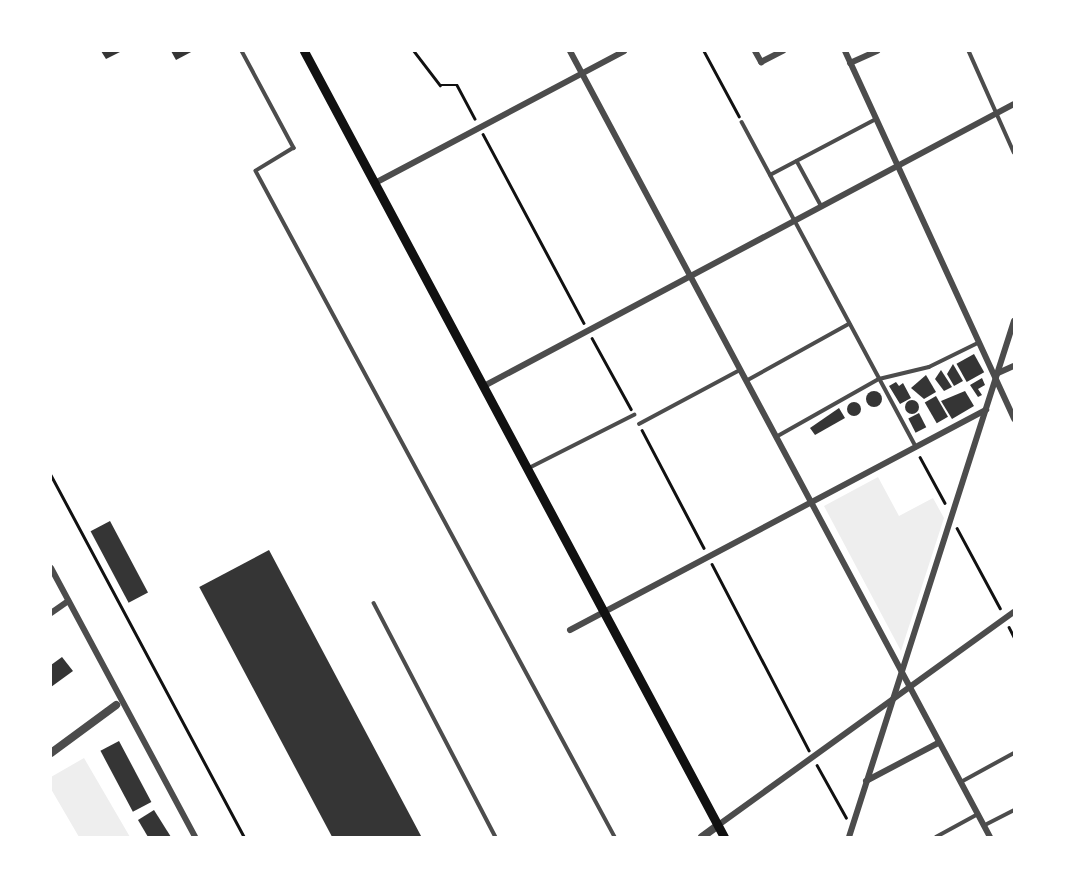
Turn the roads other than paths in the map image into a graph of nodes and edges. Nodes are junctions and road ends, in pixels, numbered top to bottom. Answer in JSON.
{"nodes":[{"id":1,"x":242,"y":51,"type":"edge"},
{"id":2,"x":304,"y":51,"type":"edge"},
{"id":3,"x":570,"y":51,"type":"edge"},
{"id":4,"x":624,"y":51,"type":"edge"},
{"id":5,"x":755,"y":51,"type":"edge"},
{"id":6,"x":783,"y":51,"type":"edge"},
{"id":7,"x":845,"y":51,"type":"edge"},
{"id":8,"x":877,"y":51,"type":"edge"},
{"id":9,"x":969,"y":51,"type":"edge"},
{"id":10,"x":850,"y":63,"type":"junction"},
{"id":11,"x":582,"y":73,"type":"junction"},
{"id":12,"x":1014,"y":104,"type":"edge"},
{"id":13,"x":997,"y":114,"type":"junction"},
{"id":14,"x":876,"y":119,"type":"junction"},
{"id":15,"x":742,"y":122,"type":"road end"},
{"id":16,"x":1014,"y":152,"type":"edge"},
{"id":17,"x":797,"y":160,"type":"junction"},
{"id":18,"x":898,"y":167,"type":"junction"},
{"id":19,"x":770,"y":175,"type":"junction"},
{"id":20,"x":375,"y":183,"type":"junction"},
{"id":21,"x":822,"y":206,"type":"junction"},
{"id":22,"x":795,"y":222,"type":"junction"},
{"id":23,"x":691,"y":278,"type":"junction"},
{"id":24,"x":1014,"y":321,"type":"edge"},
{"id":25,"x":849,"y":324,"type":"junction"},
{"id":26,"x":978,"y":343,"type":"junction"},
{"id":27,"x":1014,"y":366,"type":"edge"},
{"id":28,"x":740,"y":370,"type":"junction"},
{"id":29,"x":997,"y":376,"type":"junction"},
{"id":30,"x":879,"y":379,"type":"junction"},
{"id":31,"x":746,"y":381,"type":"junction"},
{"id":32,"x":484,"y":386,"type":"junction"},
{"id":33,"x":1012,"y":406,"type":"edge"},
{"id":34,"x":986,"y":410,"type":"junction"},
{"id":35,"x":634,"y":415,"type":"road end"},
{"id":36,"x":1014,"y":419,"type":"edge"},
{"id":37,"x":639,"y":424,"type":"road end"},
{"id":38,"x":776,"y":437,"type":"junction"},
{"id":39,"x":916,"y":447,"type":"junction"},
{"id":40,"x":527,"y":469,"type":"junction"},
{"id":41,"x":812,"y":503,"type":"junction"},
{"id":42,"x":51,"y":568,"type":"edge"},
{"id":43,"x":68,"y":601,"type":"junction"},
{"id":44,"x":374,"y":603,"type":"dead end"},
{"id":45,"x":603,"y":612,"type":"junction"},
{"id":46,"x":1014,"y":612,"type":"edge"},
{"id":47,"x":51,"y":613,"type":"edge"},
{"id":48,"x":570,"y":630,"type":"dead end"},
{"id":49,"x":902,"y":673,"type":"junction"},
{"id":50,"x":909,"y":688,"type":"junction"},
{"id":51,"x":892,"y":702,"type":"junction"},
{"id":52,"x":119,"y":703,"type":"junction"},
{"id":53,"x":938,"y":743,"type":"junction"},
{"id":54,"x":51,"y":753,"type":"edge"},
{"id":55,"x":1014,"y":753,"type":"edge"},
{"id":56,"x":866,"y":782,"type":"junction"},
{"id":57,"x":960,"y":782,"type":"junction"},
{"id":58,"x":1014,"y":810,"type":"edge"},
{"id":59,"x":978,"y":814,"type":"junction"},
{"id":60,"x":718,"y":826,"type":"junction"},
{"id":61,"x":984,"y":826,"type":"junction"},
{"id":62,"x":195,"y":837,"type":"edge"},
{"id":63,"x":496,"y":837,"type":"edge"},
{"id":64,"x":615,"y":837,"type":"edge"},
{"id":65,"x":702,"y":837,"type":"edge"},
{"id":66,"x":724,"y":837,"type":"edge"},
{"id":67,"x":849,"y":837,"type":"edge"},
{"id":68,"x":936,"y":837,"type":"edge"},
{"id":69,"x":990,"y":837,"type":"edge"}],
"edges":[{"from":1,"to":64,"type":"lane"},
{"from":2,"to":20,"type":"main road"},
{"from":3,"to":11,"type":"street"},
{"from":4,"to":11,"type":"street"},
{"from":5,"to":6,"type":"street"},
{"from":7,"to":10,"type":"street"},
{"from":8,"to":10,"type":"street"},
{"from":9,"to":13,"type":"lane"},
{"from":10,"to":14,"type":"street"},
{"from":11,"to":20,"type":"street"},
{"from":11,"to":23,"type":"street"},
{"from":12,"to":13,"type":"street"},
{"from":13,"to":16,"type":"lane"},
{"from":13,"to":18,"type":"street"},
{"from":14,"to":17,"type":"lane"},
{"from":14,"to":18,"type":"street"},
{"from":15,"to":19,"type":"lane"},
{"from":17,"to":19,"type":"lane"},
{"from":17,"to":21,"type":"lane"},
{"from":18,"to":21,"type":"street"},
{"from":18,"to":26,"type":"street"},
{"from":19,"to":22,"type":"lane"},
{"from":20,"to":32,"type":"main road"},
{"from":21,"to":22,"type":"street"},
{"from":22,"to":23,"type":"street"},
{"from":22,"to":25,"type":"lane"},
{"from":23,"to":28,"type":"street"},
{"from":23,"to":32,"type":"street"},
{"from":24,"to":29,"type":"street"},
{"from":25,"to":30,"type":"lane"},
{"from":25,"to":31,"type":"lane"},
{"from":26,"to":29,"type":"street"},
{"from":26,"to":30,"type":"lane"},
{"from":27,"to":29,"type":"street"},
{"from":28,"to":31,"type":"street"},
{"from":28,"to":37,"type":"lane"},
{"from":29,"to":33,"type":"street"},
{"from":29,"to":34,"type":"street"},
{"from":30,"to":38,"type":"lane"},
{"from":30,"to":39,"type":"lane"},
{"from":31,"to":38,"type":"street"},
{"from":32,"to":40,"type":"main road"},
{"from":33,"to":36,"type":"street"},
{"from":34,"to":39,"type":"street"},
{"from":34,"to":49,"type":"street"},
{"from":35,"to":40,"type":"lane"},
{"from":38,"to":41,"type":"street"},
{"from":39,"to":41,"type":"street"},
{"from":40,"to":45,"type":"main road"},
{"from":41,"to":45,"type":"street"},
{"from":41,"to":49,"type":"street"},
{"from":42,"to":43,"type":"street"},
{"from":43,"to":47,"type":"street"},
{"from":43,"to":52,"type":"street"},
{"from":44,"to":63,"type":"lane"},
{"from":45,"to":48,"type":"street"},
{"from":45,"to":60,"type":"main road"},
{"from":46,"to":50,"type":"street"},
{"from":49,"to":50,"type":"street"},
{"from":49,"to":51,"type":"street"},
{"from":50,"to":51,"type":"street"},
{"from":50,"to":53,"type":"street"},
{"from":51,"to":56,"type":"street"},
{"from":51,"to":60,"type":"street"},
{"from":52,"to":54,"type":"street"},
{"from":52,"to":62,"type":"street"},
{"from":53,"to":56,"type":"street"},
{"from":53,"to":57,"type":"street"},
{"from":55,"to":57,"type":"lane"},
{"from":56,"to":67,"type":"street"},
{"from":57,"to":59,"type":"street"},
{"from":58,"to":61,"type":"lane"},
{"from":59,"to":61,"type":"street"},
{"from":59,"to":68,"type":"lane"},
{"from":60,"to":65,"type":"street"},
{"from":60,"to":66,"type":"main road"},
{"from":61,"to":69,"type":"street"}]}
